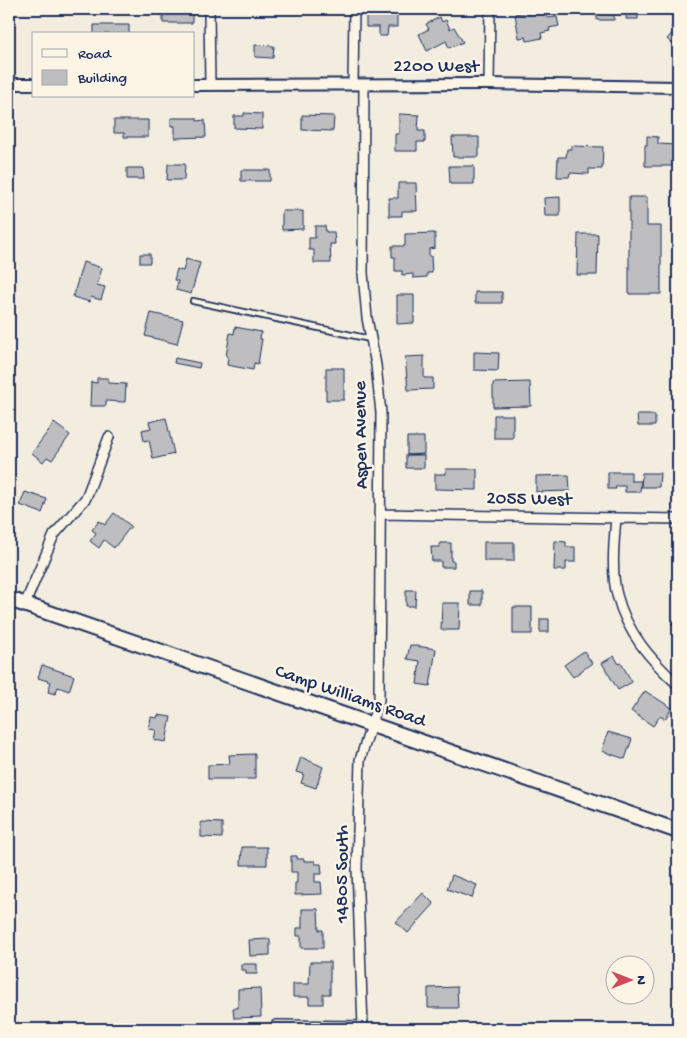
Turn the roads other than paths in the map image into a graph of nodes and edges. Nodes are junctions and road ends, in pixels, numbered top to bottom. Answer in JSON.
{"nodes":[{"id":1,"x":209,"y":9,"type":"edge"},
{"id":2,"x":354,"y":9,"type":"edge"},
{"id":3,"x":490,"y":9,"type":"edge"},
{"id":4,"x":9,"y":84,"type":"edge"},
{"id":5,"x":32,"y":84,"type":"edge"},
{"id":6,"x":489,"y":84,"type":"junction"},
{"id":7,"x":195,"y":85,"type":"edge"},
{"id":8,"x":210,"y":85,"type":"junction"},
{"id":9,"x":359,"y":85,"type":"junction"},
{"id":10,"x":678,"y":87,"type":"edge"},
{"id":11,"x":193,"y":301,"type":"dead end"},
{"id":12,"x":372,"y":339,"type":"junction"},
{"id":13,"x":109,"y":437,"type":"dead end"},
{"id":14,"x":380,"y":514,"type":"junction"},
{"id":15,"x":616,"y":518,"type":"junction"},
{"id":16,"x":678,"y":519,"type":"edge"},
{"id":17,"x":9,"y":599,"type":"edge"},
{"id":18,"x":24,"y":604,"type":"junction"},
{"id":19,"x":678,"y":685,"type":"edge"},
{"id":20,"x":371,"y":724,"type":"junction"},
{"id":21,"x":678,"y":831,"type":"edge"},
{"id":22,"x":276,"y":1025,"type":"dead end"}],
"edges":[{"from":1,"to":8,"type":"street"},
{"from":2,"to":9,"type":"street","name":"Aspen Avenue"},
{"from":3,"to":6,"type":"street"},
{"from":4,"to":5,"type":"street"},
{"from":6,"to":9,"type":"street","name":"2200 West"},
{"from":6,"to":10,"type":"street","name":"2200 West"},
{"from":7,"to":8,"type":"street","name":"2200 West"},
{"from":8,"to":9,"type":"street","name":"2200 West"},
{"from":9,"to":12,"type":"street","name":"Aspen Avenue"},
{"from":11,"to":12,"type":"lane"},
{"from":12,"to":14,"type":"street","name":"Aspen Avenue"},
{"from":13,"to":18,"type":"street"},
{"from":14,"to":15,"type":"street","name":"2055 West"},
{"from":14,"to":20,"type":"street","name":"Aspen Avenue"},
{"from":15,"to":16,"type":"street","name":"2055 West"},
{"from":15,"to":19,"type":"street"},
{"from":17,"to":18,"type":"main road","name":"Camp Williams Road"},
{"from":18,"to":20,"type":"main road","name":"Camp Williams Road"},
{"from":20,"to":21,"type":"main road","name":"Camp Williams Road"},
{"from":20,"to":22,"type":"street","name":"14805 South"}]}
